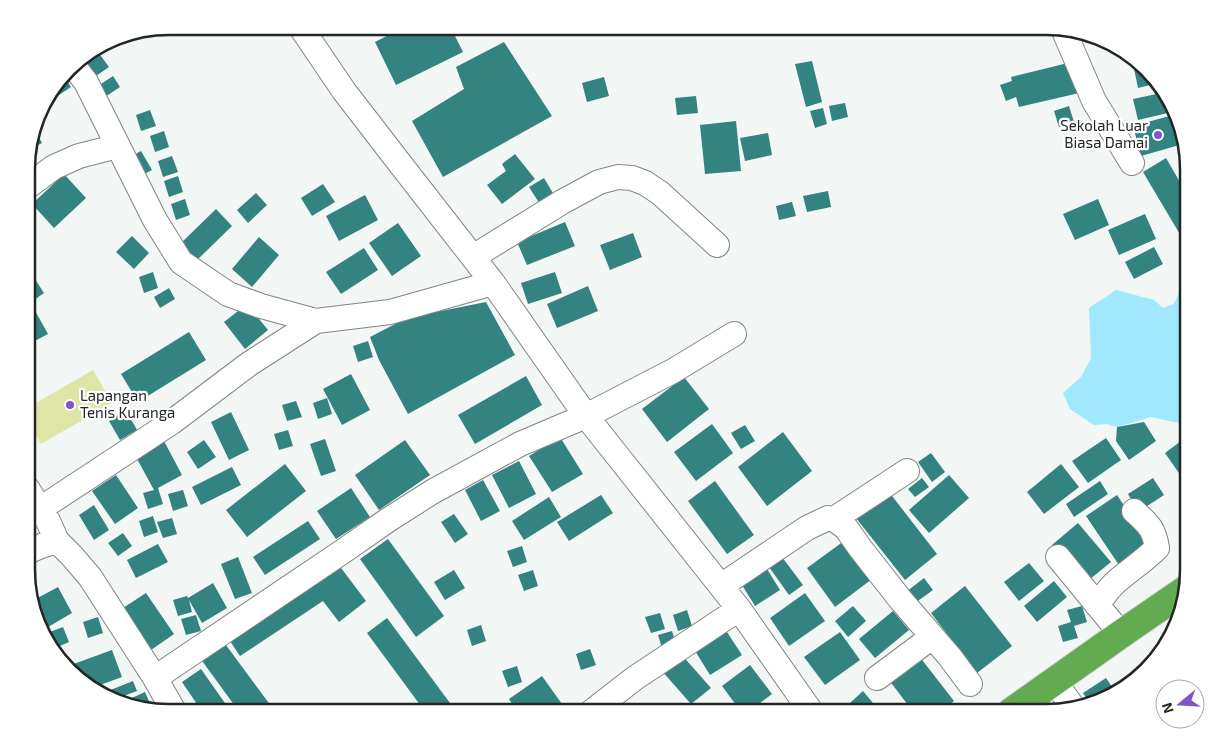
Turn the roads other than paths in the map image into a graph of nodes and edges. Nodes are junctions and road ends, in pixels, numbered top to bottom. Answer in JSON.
{"nodes":[{"id":1,"x":306,"y":35,"type":"edge"},
{"id":2,"x":1066,"y":37,"type":"edge"},
{"id":3,"x":78,"y":71,"type":"edge"},
{"id":4,"x":118,"y":146,"type":"junction"},
{"id":5,"x":1132,"y":163,"type":"dead end"},
{"id":6,"x":35,"y":181,"type":"edge"},
{"id":7,"x":717,"y":245,"type":"dead end"},
{"id":8,"x":473,"y":258,"type":"junction"},
{"id":9,"x":493,"y":283,"type":"junction"},
{"id":10,"x":316,"y":321,"type":"junction"},
{"id":11,"x":734,"y":334,"type":"dead end"},
{"id":12,"x":586,"y":416,"type":"junction"},
{"id":13,"x":907,"y":471,"type":"dead end"},
{"id":14,"x":35,"y":501,"type":"edge"},
{"id":15,"x":40,"y":509,"type":"junction"},
{"id":16,"x":1134,"y":511,"type":"dead end"},
{"id":17,"x":834,"y":519,"type":"junction"},
{"id":18,"x":57,"y":541,"type":"junction"},
{"id":19,"x":35,"y":549,"type":"edge"},
{"id":20,"x":1058,"y":558,"type":"dead end"},
{"id":21,"x":721,"y":586,"type":"junction"},
{"id":22,"x":1177,"y":595,"type":"edge"},
{"id":23,"x":1097,"y":605,"type":"junction"},
{"id":24,"x":739,"y":609,"type":"junction"},
{"id":25,"x":1121,"y":634,"type":"junction"},
{"id":26,"x":932,"y":637,"type":"junction"},
{"id":27,"x":155,"y":678,"type":"junction"},
{"id":28,"x":877,"y":678,"type":"dead end"},
{"id":29,"x":1055,"y":682,"type":"junction"},
{"id":30,"x":970,"y":684,"type":"dead end"},
{"id":31,"x":1069,"y":702,"type":"edge"},
{"id":32,"x":170,"y":704,"type":"edge"},
{"id":33,"x":602,"y":704,"type":"edge"},
{"id":34,"x":806,"y":704,"type":"edge"},
{"id":35,"x":1023,"y":704,"type":"edge"}],
"edges":[{"from":1,"to":8,"type":"street"},
{"from":2,"to":5,"type":"street"},
{"from":3,"to":4,"type":"street"},
{"from":4,"to":6,"type":"street"},
{"from":4,"to":10,"type":"street"},
{"from":7,"to":8,"type":"street"},
{"from":8,"to":9,"type":"street"},
{"from":9,"to":10,"type":"street"},
{"from":9,"to":12,"type":"street"},
{"from":10,"to":15,"type":"street"},
{"from":11,"to":12,"type":"street"},
{"from":12,"to":21,"type":"street"},
{"from":12,"to":27,"type":"street"},
{"from":13,"to":17,"type":"street"},
{"from":14,"to":15,"type":"street"},
{"from":15,"to":18,"type":"street"},
{"from":16,"to":23,"type":"street"},
{"from":17,"to":21,"type":"street"},
{"from":17,"to":26,"type":"street"},
{"from":18,"to":19,"type":"street"},
{"from":18,"to":27,"type":"street"},
{"from":20,"to":23,"type":"street"},
{"from":21,"to":24,"type":"street"},
{"from":22,"to":25,"type":"highway"},
{"from":23,"to":25,"type":"street"},
{"from":24,"to":33,"type":"street"},
{"from":24,"to":34,"type":"street"},
{"from":25,"to":29,"type":"highway"},
{"from":26,"to":28,"type":"street"},
{"from":26,"to":30,"type":"street"},
{"from":27,"to":32,"type":"street"},
{"from":29,"to":31,"type":"street"},
{"from":29,"to":35,"type":"highway"}]}
